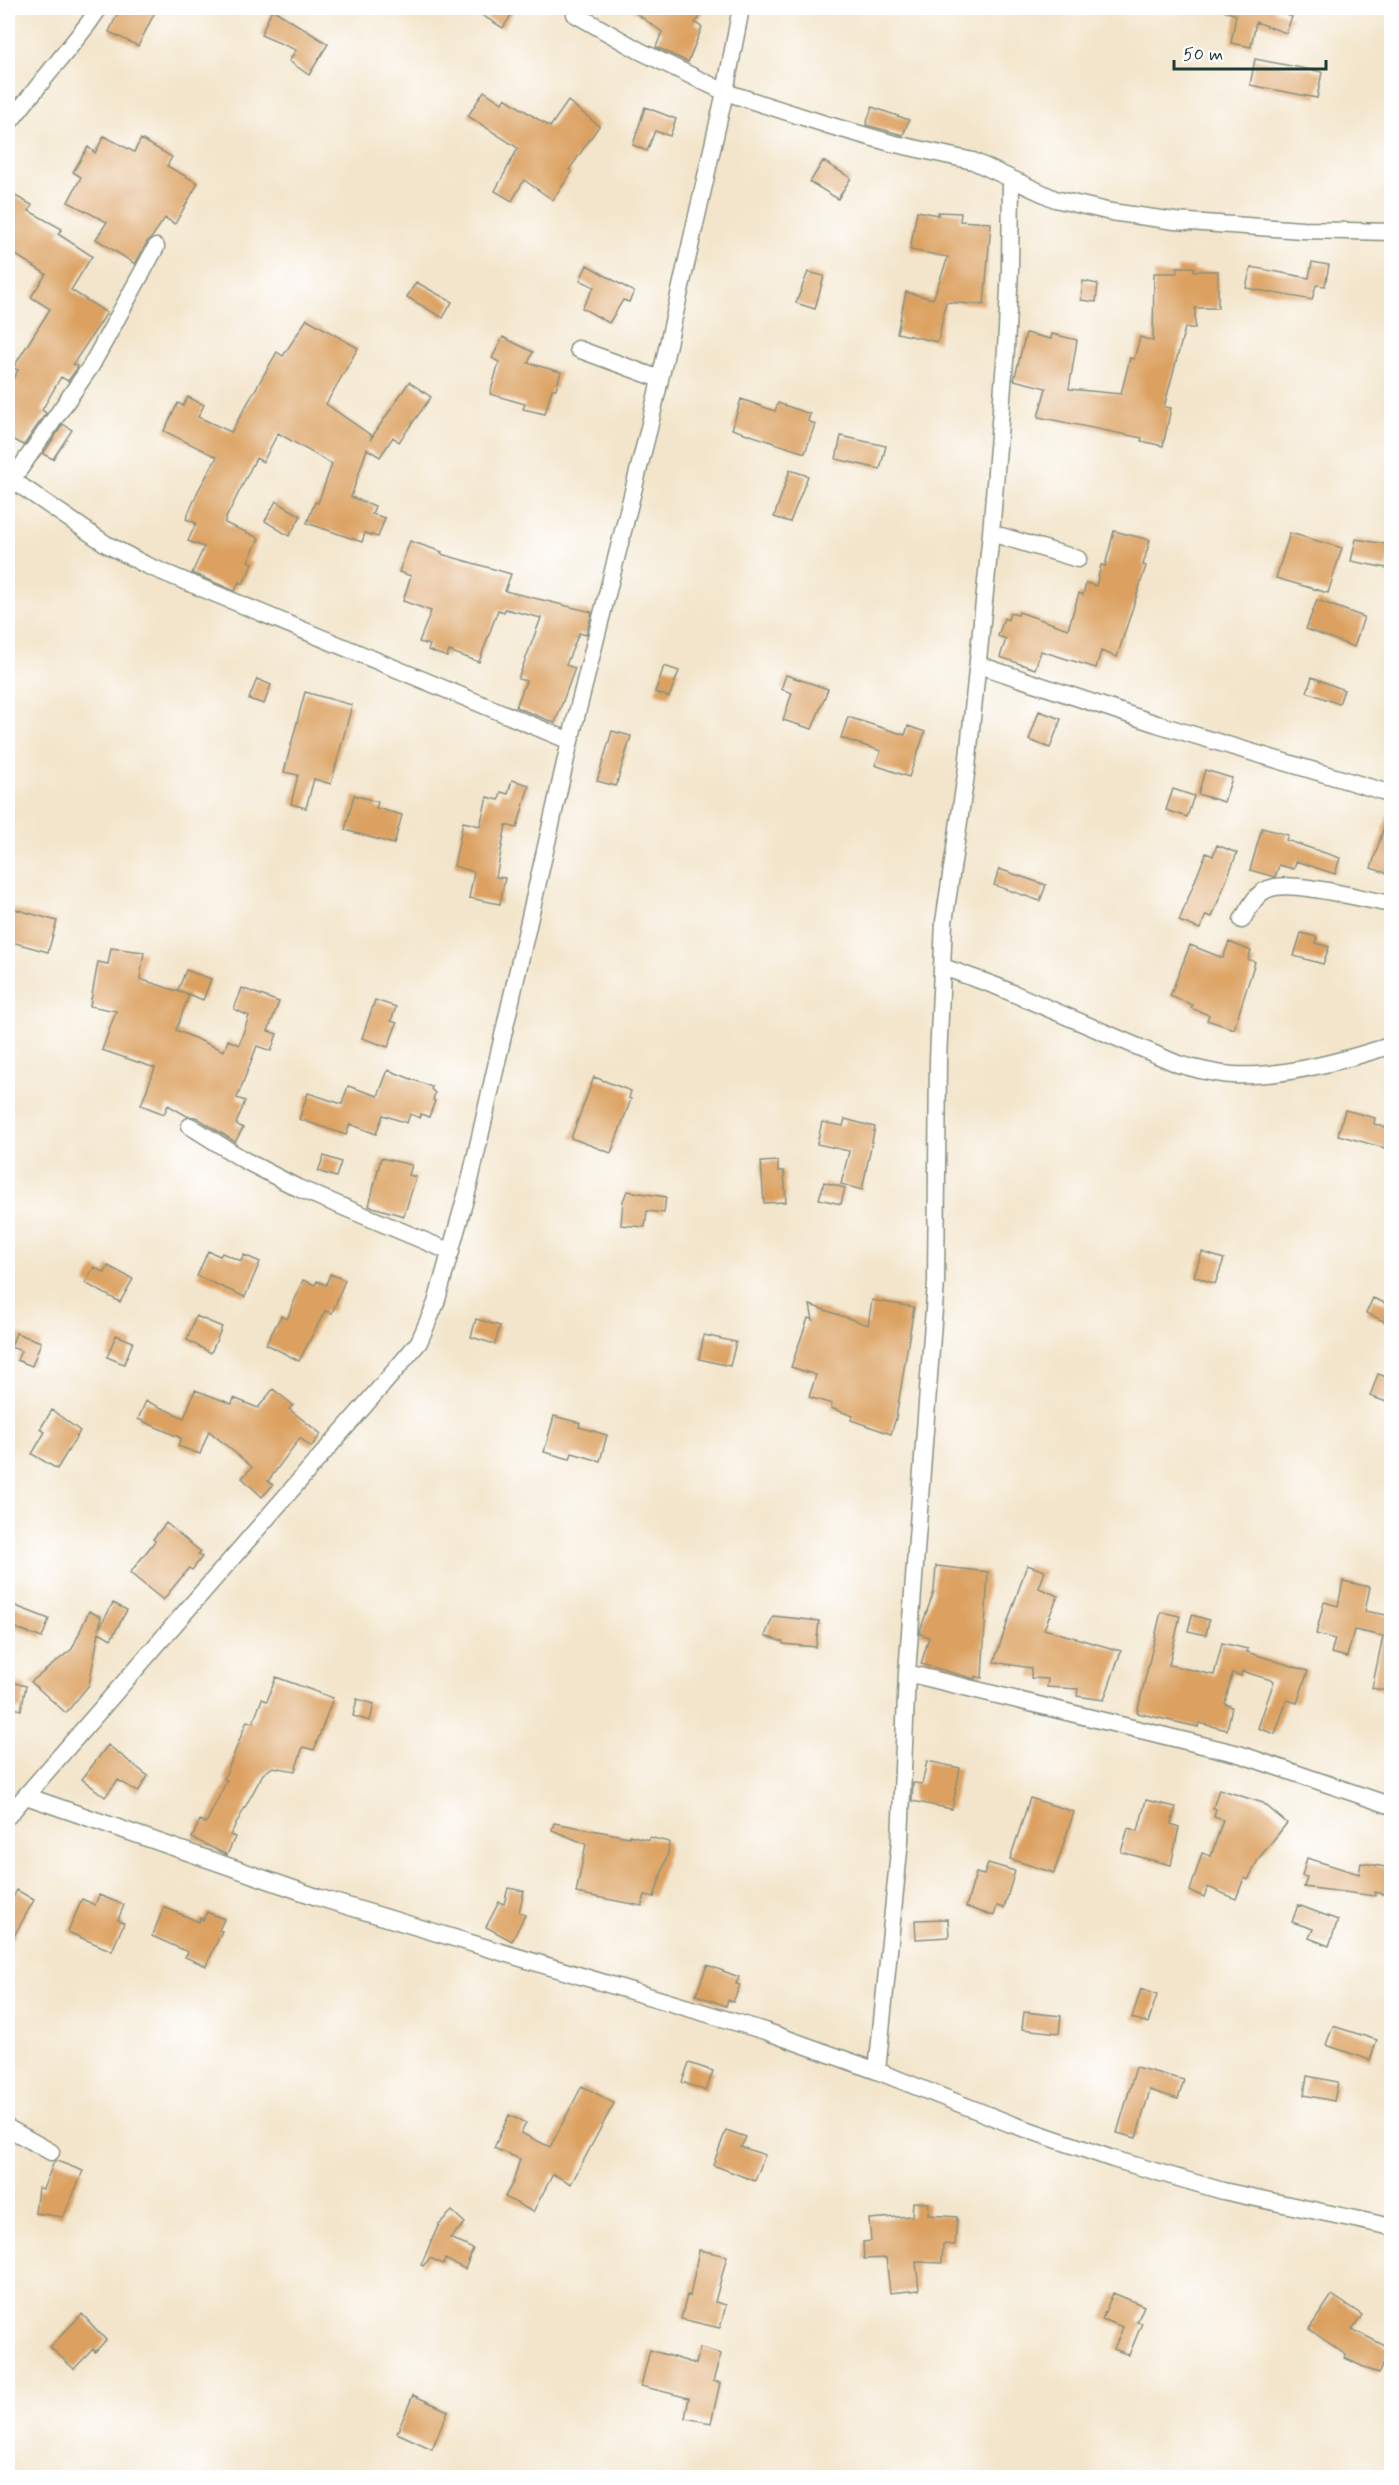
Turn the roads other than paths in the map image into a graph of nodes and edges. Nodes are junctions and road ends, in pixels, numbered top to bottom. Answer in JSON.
{"nodes":[{"id":1,"x":99,"y":8,"type":"edge"},
{"id":2,"x":741,"y":8,"type":"edge"},
{"id":3,"x":575,"y":14,"type":"dead end"},
{"id":4,"x":725,"y":92,"type":"junction"},
{"id":5,"x":8,"y":124,"type":"edge"},
{"id":6,"x":1011,"y":180,"type":"junction"},
{"id":7,"x":1392,"y":232,"type":"edge"},
{"id":8,"x":156,"y":247,"type":"dead end"},
{"id":9,"x":578,"y":349,"type":"dead end"},
{"id":10,"x":660,"y":379,"type":"junction"},
{"id":11,"x":10,"y":479,"type":"edge"},
{"id":12,"x":992,"y":533,"type":"junction"},
{"id":13,"x":1078,"y":559,"type":"dead end"},
{"id":14,"x":979,"y":665,"type":"junction"},
{"id":15,"x":570,"y":741,"type":"junction"},
{"id":16,"x":1392,"y":794,"type":"edge"},
{"id":17,"x":1392,"y":904,"type":"edge"},
{"id":18,"x":1242,"y":920,"type":"dead end"},
{"id":19,"x":943,"y":967,"type":"junction"},
{"id":20,"x":1392,"y":1045,"type":"edge"},
{"id":21,"x":190,"y":1126,"type":"dead end"},
{"id":22,"x":451,"y":1252,"type":"junction"},
{"id":23,"x":907,"y":1673,"type":"junction"},
{"id":24,"x":26,"y":1796,"type":"junction"},
{"id":25,"x":1392,"y":1806,"type":"edge"},
{"id":26,"x":8,"y":1816,"type":"edge"},
{"id":27,"x":877,"y":2071,"type":"junction"},
{"id":28,"x":8,"y":2128,"type":"edge"},
{"id":29,"x":51,"y":2152,"type":"dead end"},
{"id":30,"x":1392,"y":2227,"type":"edge"}],
"edges":[{"from":1,"to":5,"type":"street"},
{"from":2,"to":4,"type":"street"},
{"from":3,"to":4,"type":"street"},
{"from":4,"to":6,"type":"street"},
{"from":4,"to":10,"type":"street"},
{"from":6,"to":7,"type":"street"},
{"from":6,"to":12,"type":"street"},
{"from":8,"to":11,"type":"street"},
{"from":9,"to":10,"type":"street"},
{"from":10,"to":15,"type":"street"},
{"from":11,"to":15,"type":"street"},
{"from":12,"to":13,"type":"street"},
{"from":12,"to":14,"type":"street"},
{"from":14,"to":16,"type":"street"},
{"from":14,"to":19,"type":"street"},
{"from":15,"to":22,"type":"street"},
{"from":17,"to":18,"type":"street"},
{"from":19,"to":20,"type":"street"},
{"from":19,"to":23,"type":"street"},
{"from":21,"to":22,"type":"street"},
{"from":22,"to":24,"type":"street"},
{"from":23,"to":25,"type":"street"},
{"from":23,"to":27,"type":"street"},
{"from":24,"to":26,"type":"street"},
{"from":24,"to":27,"type":"street"},
{"from":27,"to":30,"type":"street"},
{"from":28,"to":29,"type":"street"}]}
